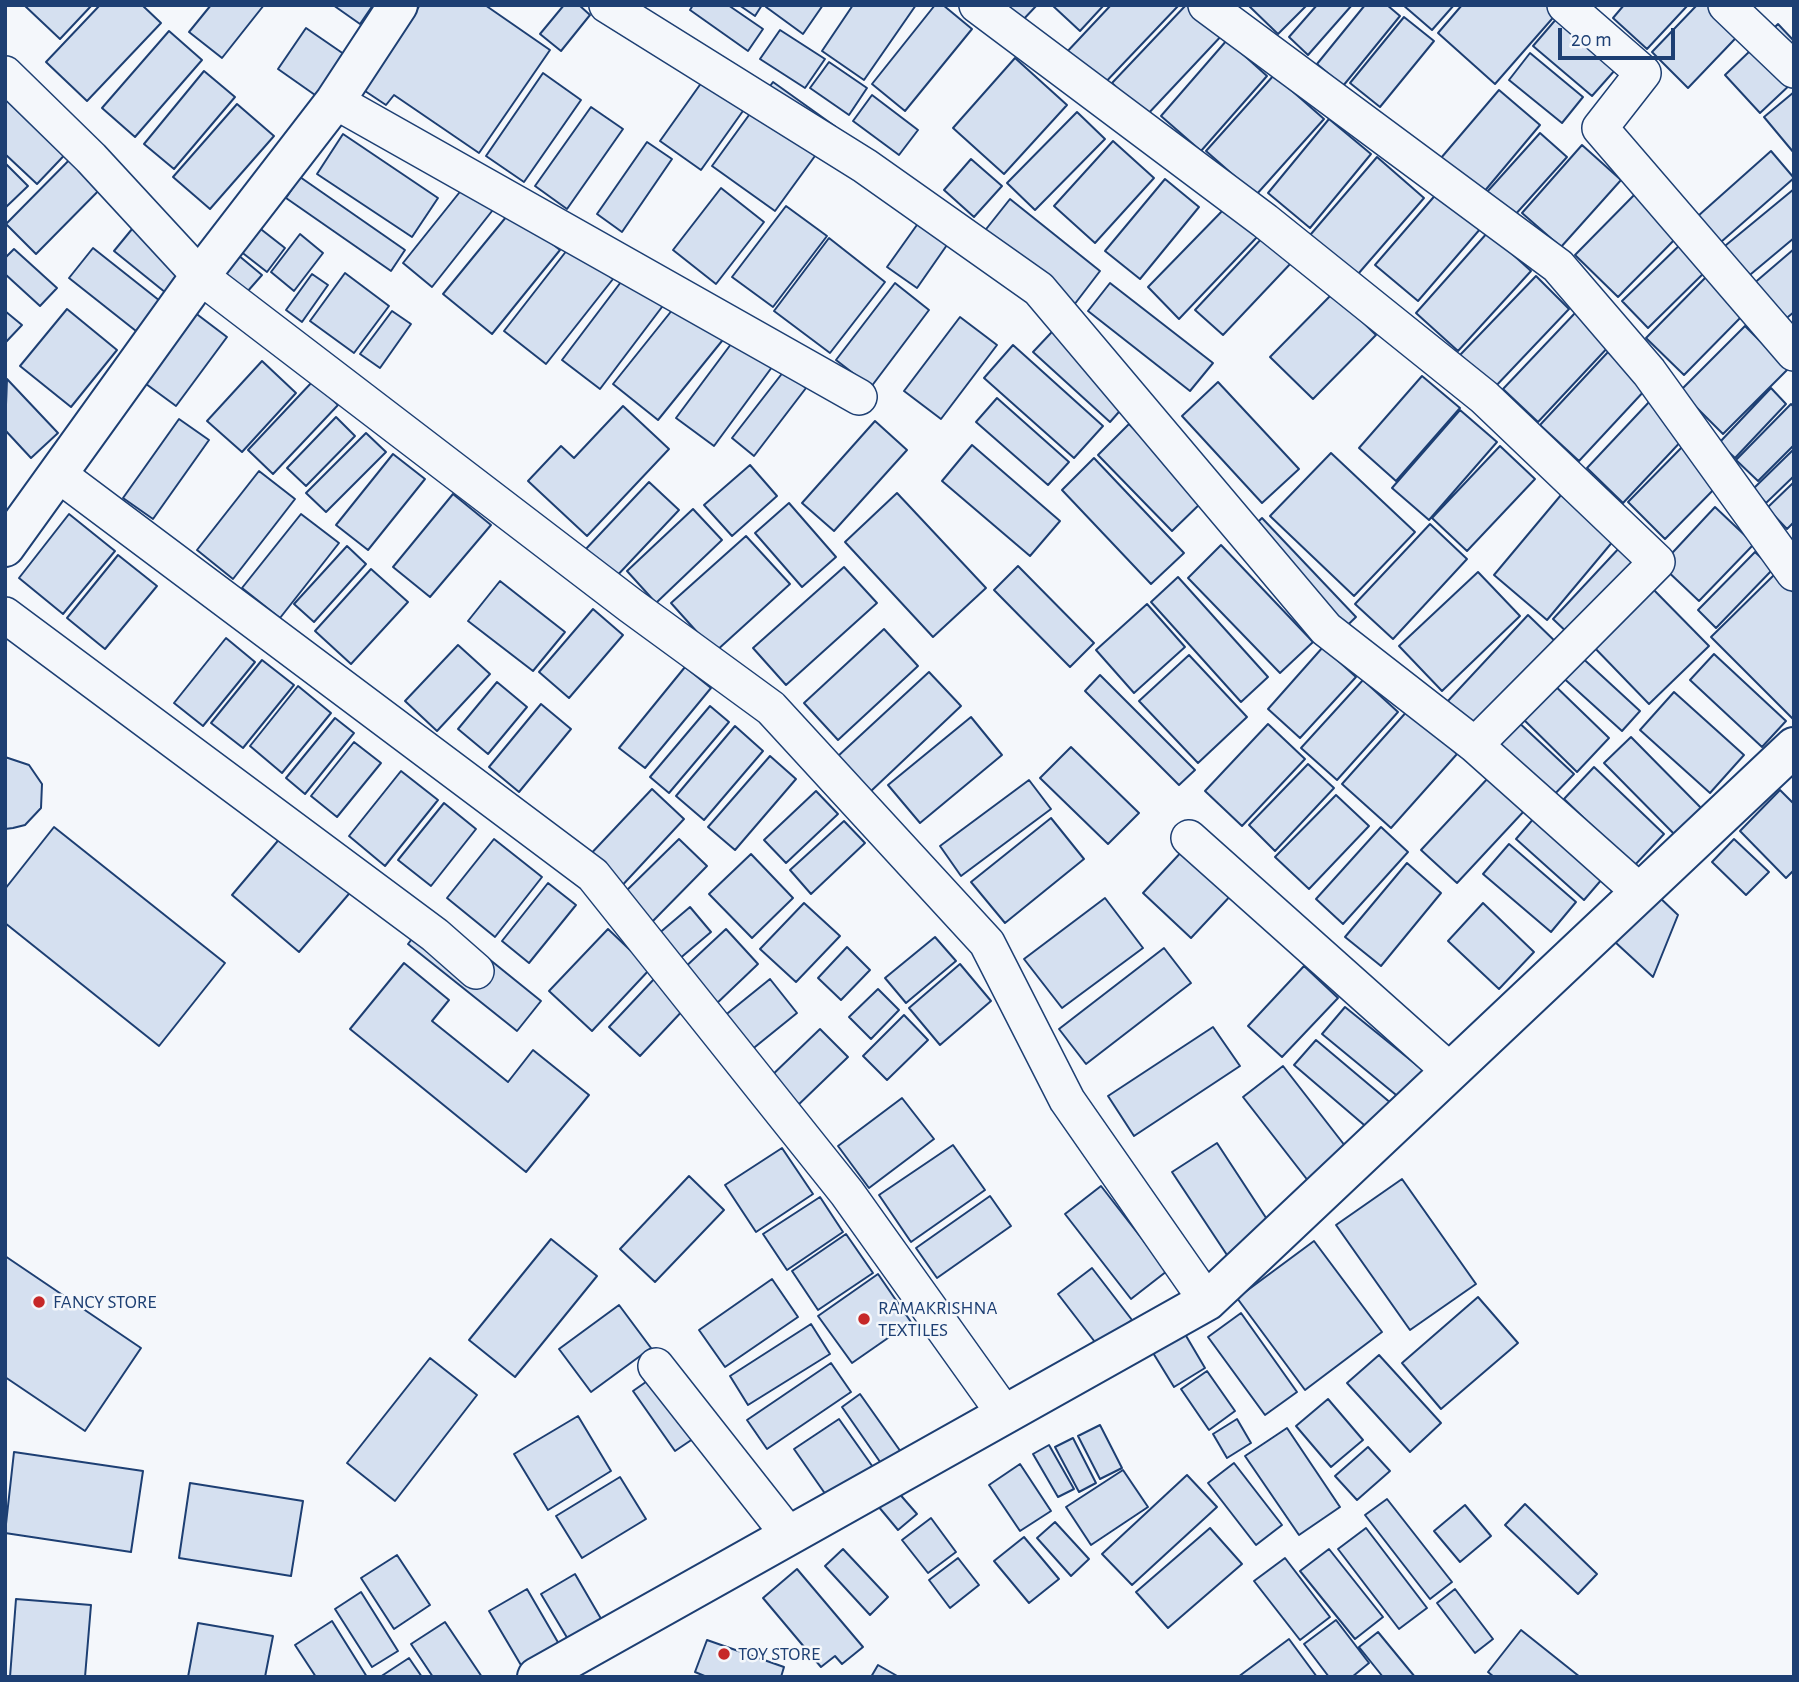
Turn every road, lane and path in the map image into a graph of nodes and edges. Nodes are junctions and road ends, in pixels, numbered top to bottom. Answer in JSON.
{"nodes":[{"id":1,"x":398,"y":5,"type":"edge"},
{"id":2,"x":607,"y":5,"type":"edge"},
{"id":3,"x":977,"y":5,"type":"edge"},
{"id":4,"x":1206,"y":5,"type":"edge"},
{"id":5,"x":1565,"y":5,"type":"edge"},
{"id":6,"x":1726,"y":5,"type":"edge"},
{"id":7,"x":1794,"y":70,"type":"edge"},
{"id":8,"x":5,"y":74,"type":"edge"},
{"id":9,"x":335,"y":101,"type":"junction"},
{"id":10,"x":200,"y":276,"type":"junction"},
{"id":11,"x":1794,"y":353,"type":"edge"},
{"id":12,"x":859,"y":397,"type":"dead end"},
{"id":13,"x":58,"y":474,"type":"junction"},
{"id":14,"x":7,"y":539,"type":"edge"},
{"id":15,"x":1794,"y":573,"type":"edge"},
{"id":16,"x":5,"y":615,"type":"edge"},
{"id":17,"x":1475,"y":745,"type":"junction"},
{"id":18,"x":1794,"y":747,"type":"edge"},
{"id":19,"x":1189,"y":838,"type":"dead end"},
{"id":20,"x":1640,"y":892,"type":"junction"},
{"id":21,"x":476,"y":971,"type":"dead end"},
{"id":22,"x":1450,"y":1071,"type":"junction"},
{"id":23,"x":1207,"y":1301,"type":"junction"},
{"id":24,"x":656,"y":1366,"type":"dead end"},
{"id":25,"x":1004,"y":1413,"type":"junction"},
{"id":26,"x":789,"y":1535,"type":"junction"},
{"id":27,"x":537,"y":1677,"type":"edge"}],
"edges":[{"from":1,"to":9,"type":"street"},
{"from":2,"to":17,"type":"street"},
{"from":3,"to":17,"type":"street"},
{"from":4,"to":15,"type":"street"},
{"from":5,"to":11,"type":"street"},
{"from":6,"to":7,"type":"street"},
{"from":8,"to":10,"type":"street"},
{"from":9,"to":10,"type":"street"},
{"from":9,"to":12,"type":"street"},
{"from":10,"to":13,"type":"street"},
{"from":10,"to":23,"type":"street"},
{"from":13,"to":14,"type":"street"},
{"from":13,"to":25,"type":"street"},
{"from":16,"to":21,"type":"street"},
{"from":17,"to":20,"type":"street"},
{"from":18,"to":20,"type":"street"},
{"from":19,"to":22,"type":"street"},
{"from":20,"to":22,"type":"street"},
{"from":22,"to":23,"type":"street"},
{"from":23,"to":25,"type":"street"},
{"from":24,"to":26,"type":"street"},
{"from":25,"to":26,"type":"street"},
{"from":26,"to":27,"type":"street"}]}
